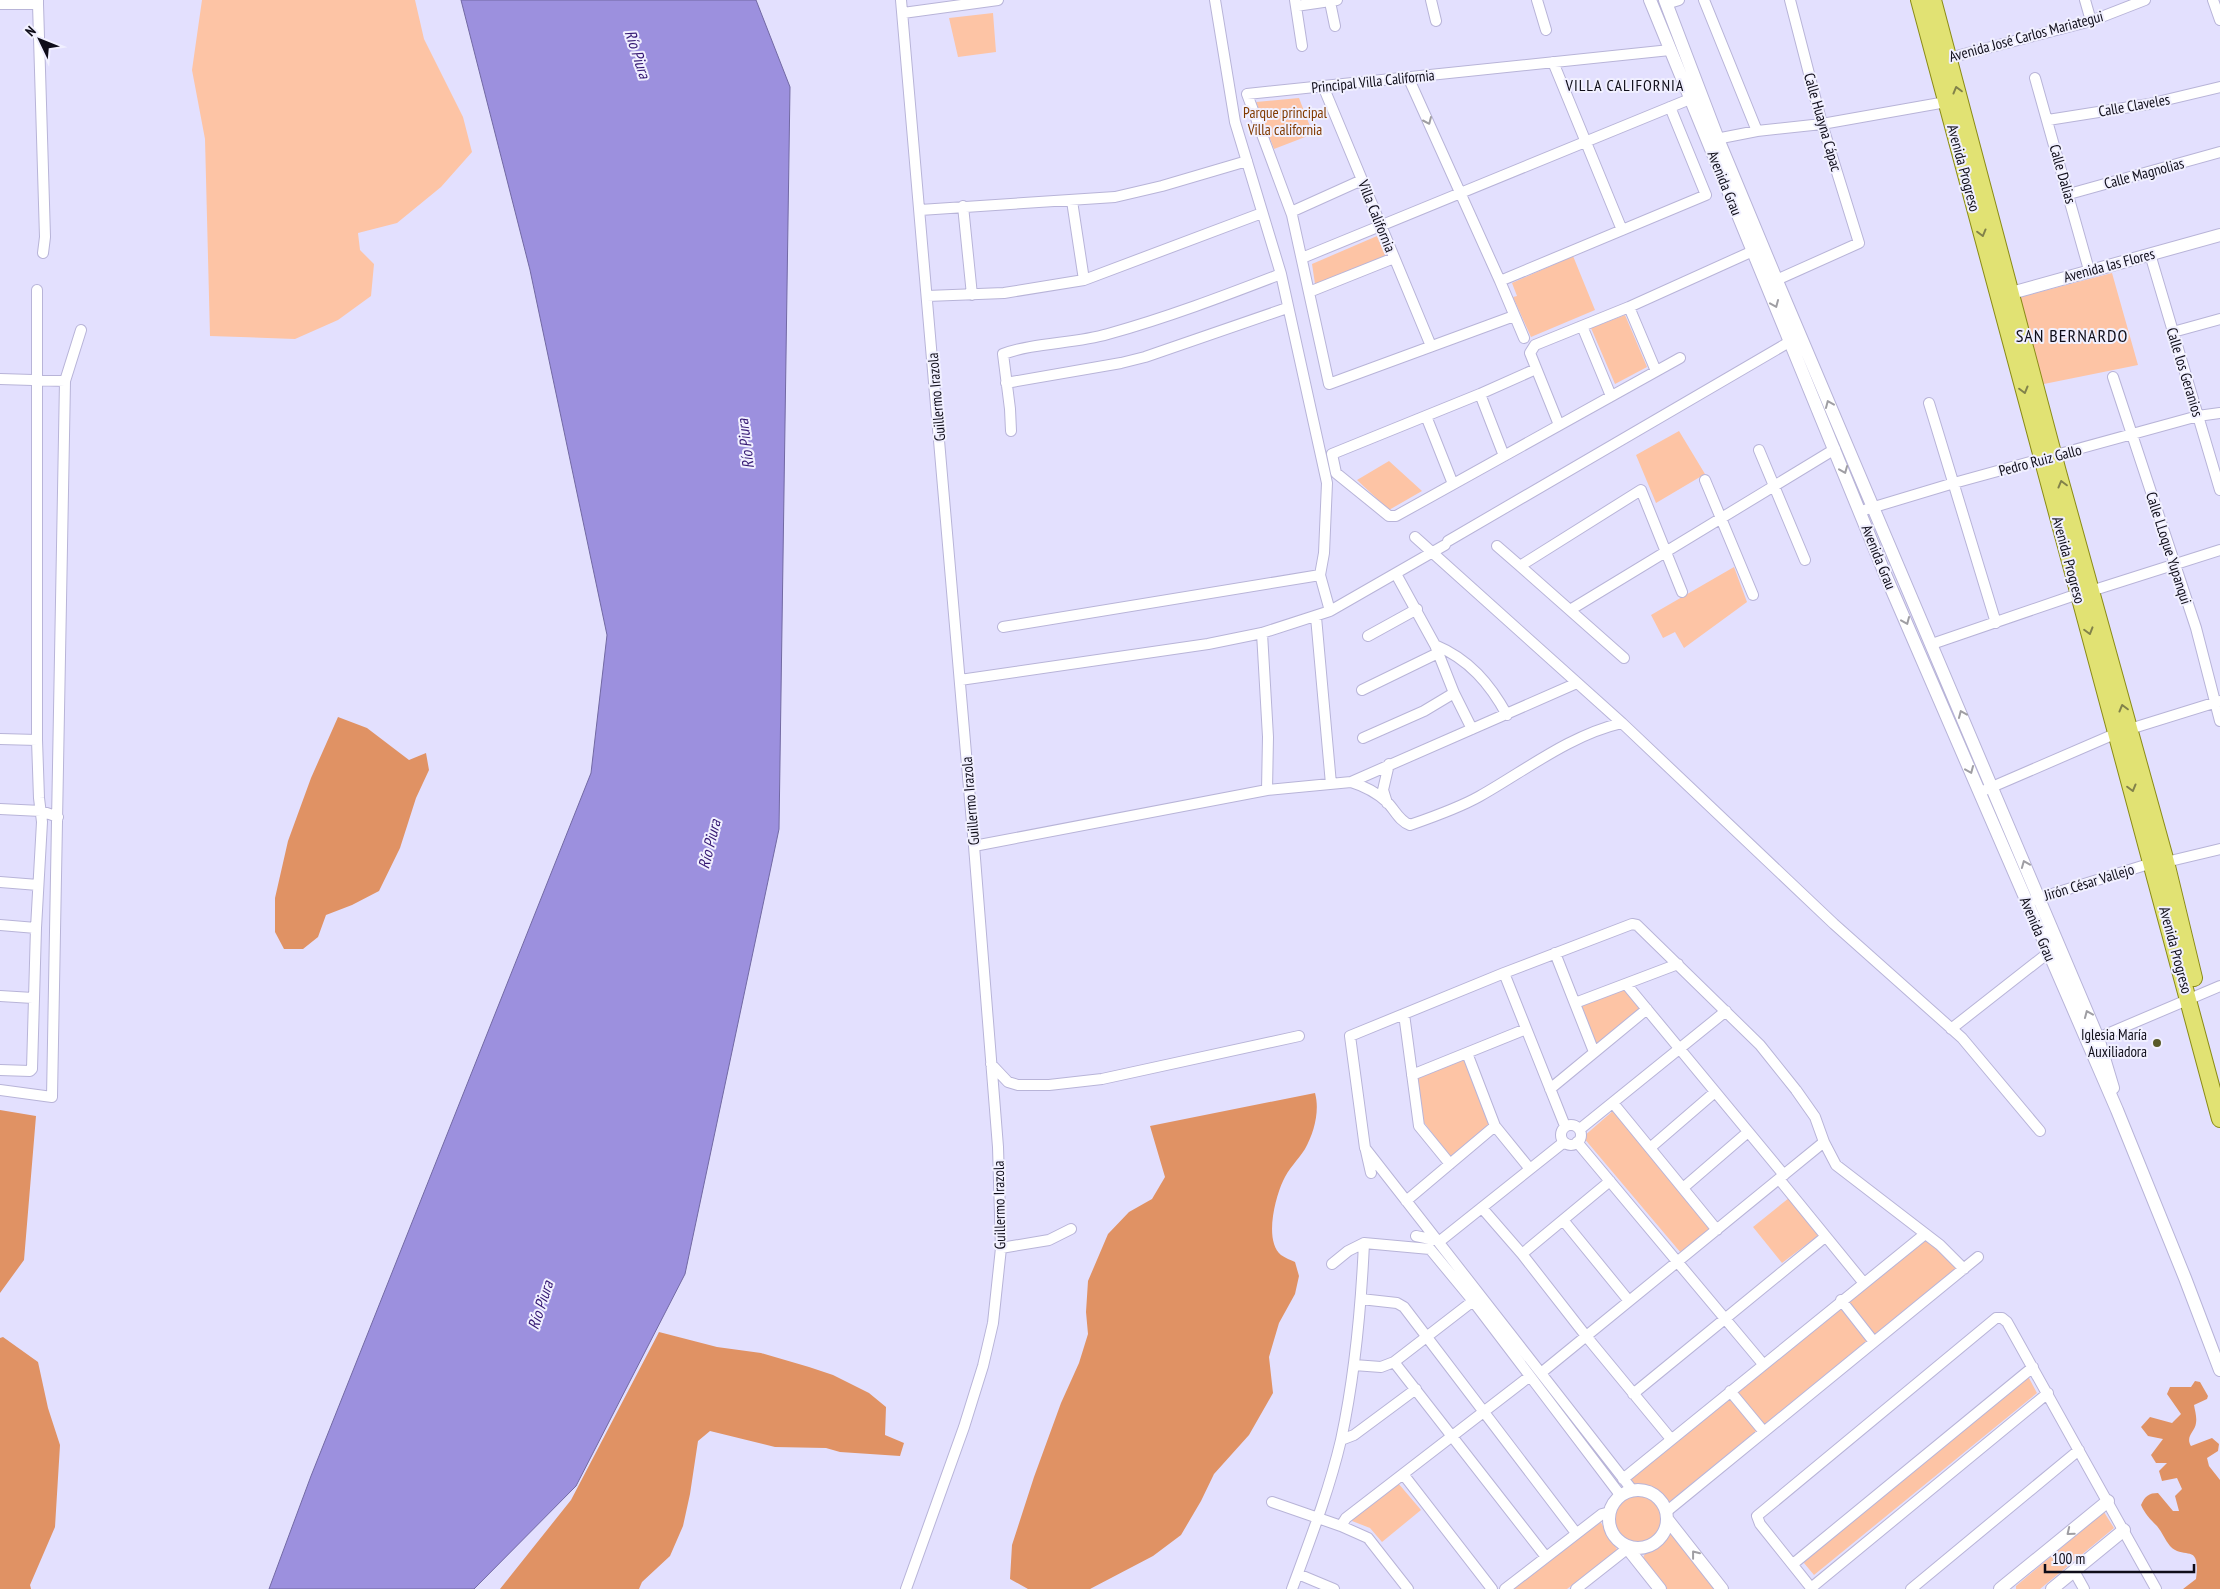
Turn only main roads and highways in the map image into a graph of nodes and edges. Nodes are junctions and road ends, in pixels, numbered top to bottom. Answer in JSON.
{"nodes":[{"id":1,"x":1919,"y":0,"type":"edge"},
{"id":2,"x":1933,"y":0,"type":"edge"},
{"id":3,"x":1942,"y":60,"type":"junction"},
{"id":4,"x":2005,"y":294,"type":"junction"},
{"id":5,"x":2193,"y":996,"type":"junction"},
{"id":6,"x":2220,"y":1077,"type":"edge"},
{"id":7,"x":2220,"y":1119,"type":"edge"}],
"edges":[{"from":1,"to":3,"type":"main road","name":"Avenida Progreso"},
{"from":2,"to":3,"type":"main road","name":"Avenida Progreso"},
{"from":4,"to":3,"type":"main road","name":"Avenida Progreso","one_way":true},
{"from":3,"to":4,"type":"main road","name":"Avenida Progreso","one_way":true},
{"from":4,"to":5,"type":"main road","name":"Avenida Progreso"},
{"from":5,"to":6,"type":"main road","name":"Avenida Progreso"},
{"from":5,"to":7,"type":"main road","name":"Avenida Progreso"}]}
